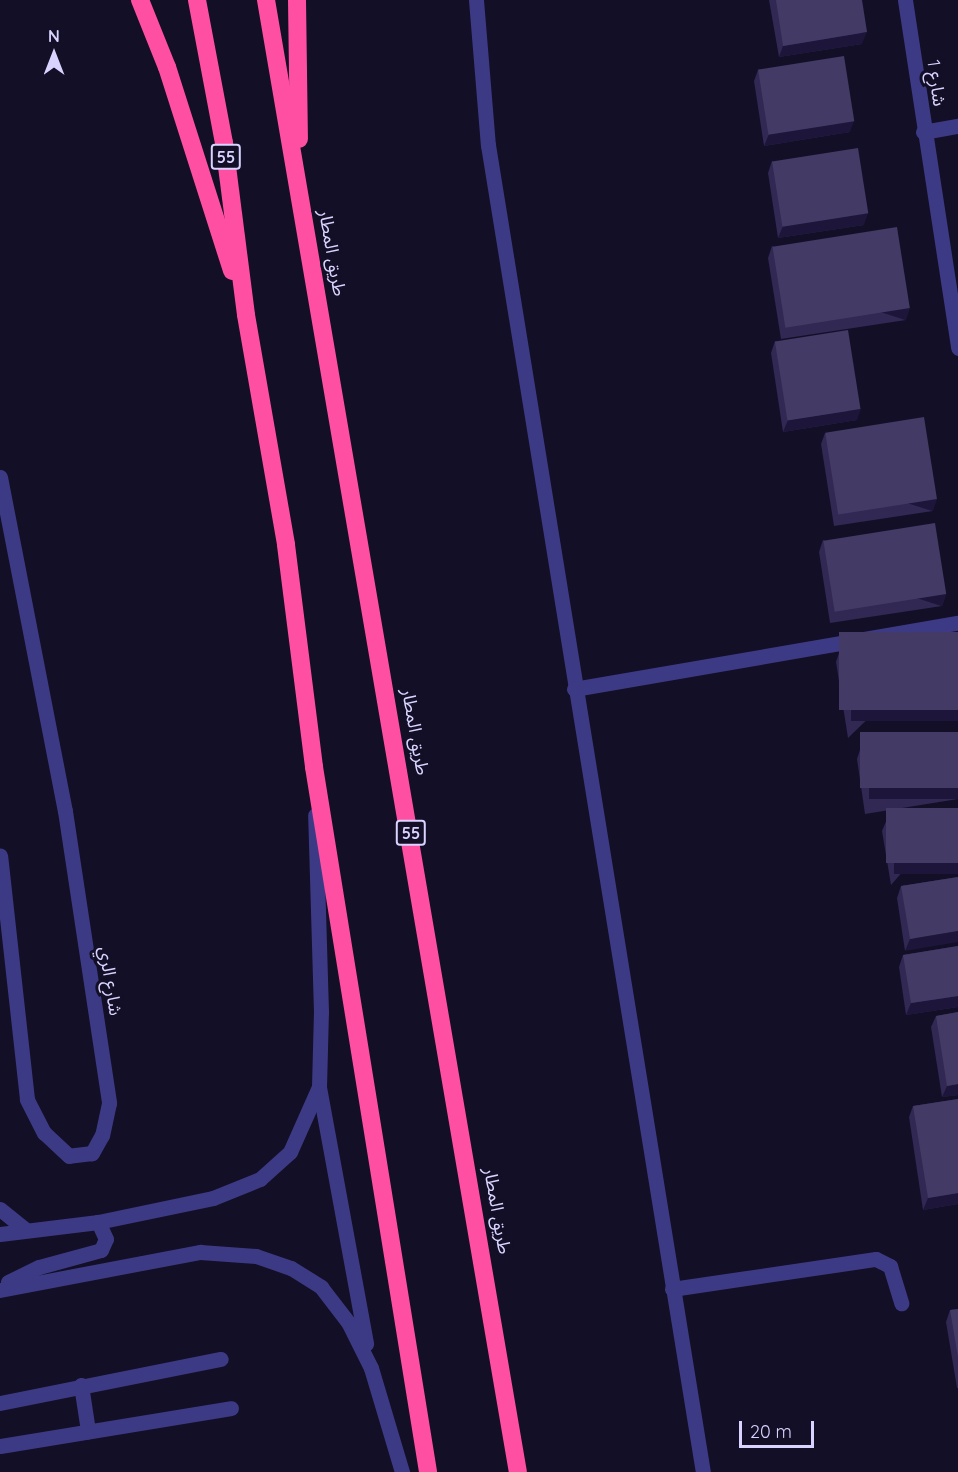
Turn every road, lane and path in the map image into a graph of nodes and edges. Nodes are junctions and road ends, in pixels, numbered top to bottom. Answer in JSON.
{"nodes":[{"id":1,"x":140,"y":0,"type":"edge"},
{"id":2,"x":197,"y":0,"type":"edge"},
{"id":3,"x":266,"y":0,"type":"edge"},
{"id":4,"x":297,"y":0,"type":"edge"},
{"id":5,"x":476,"y":0,"type":"edge"},
{"id":6,"x":905,"y":0,"type":"edge"},
{"id":7,"x":958,"y":126,"type":"edge"},
{"id":8,"x":923,"y":132,"type":"junction"},
{"id":9,"x":300,"y":195,"type":"junction"},
{"id":10,"x":246,"y":315,"type":"junction"},
{"id":11,"x":958,"y":348,"type":"edge"},
{"id":12,"x":0,"y":477,"type":"edge"},
{"id":13,"x":958,"y":623,"type":"edge"},
{"id":14,"x":574,"y":689,"type":"junction"},
{"id":15,"x":314,"y":767,"type":"junction"},
{"id":16,"x":0,"y":855,"type":"edge"},
{"id":17,"x":319,"y":1087,"type":"junction"},
{"id":18,"x":0,"y":1209,"type":"edge"},
{"id":19,"x":98,"y":1222,"type":"junction"},
{"id":20,"x":24,"y":1229,"type":"junction"},
{"id":21,"x":0,"y":1234,"type":"edge"},
{"id":22,"x":0,"y":1288,"type":"edge"},
{"id":23,"x":672,"y":1289,"type":"junction"},
{"id":24,"x":901,"y":1303,"type":"dead end"},
{"id":25,"x":221,"y":1359,"type":"dead end"},
{"id":26,"x":370,"y":1368,"type":"junction"},
{"id":27,"x":81,"y":1385,"type":"junction"},
{"id":28,"x":0,"y":1402,"type":"edge"},
{"id":29,"x":231,"y":1408,"type":"dead end"},
{"id":30,"x":88,"y":1431,"type":"junction"},
{"id":31,"x":0,"y":1446,"type":"edge"},
{"id":32,"x":402,"y":1472,"type":"edge"},
{"id":33,"x":428,"y":1472,"type":"edge"},
{"id":34,"x":518,"y":1472,"type":"edge"},
{"id":35,"x":703,"y":1472,"type":"edge"}],
"edges":[{"from":1,"to":10,"type":"highway"},
{"from":2,"to":10,"type":"highway","number":"55"},
{"from":3,"to":9,"type":"highway","name":"طريق المطار","number":"55"},
{"from":4,"to":9,"type":"highway"},
{"from":5,"to":14,"type":"street"},
{"from":6,"to":8,"type":"street","name":"شارع 1"},
{"from":7,"to":8,"type":"street"},
{"from":8,"to":11,"type":"street","name":"شارع 1"},
{"from":9,"to":34,"type":"highway","name":"طريق المطار","number":"55"},
{"from":10,"to":15,"type":"highway","number":"55"},
{"from":12,"to":16,"type":"street","name":"شارع الري"},
{"from":13,"to":14,"type":"street"},
{"from":14,"to":23,"type":"street"},
{"from":15,"to":17,"type":"street"},
{"from":15,"to":33,"type":"highway","number":"55"},
{"from":17,"to":19,"type":"street"},
{"from":17,"to":26,"type":"street"},
{"from":18,"to":20,"type":"street"},
{"from":19,"to":20,"type":"street"},
{"from":19,"to":22,"type":"street"},
{"from":20,"to":21,"type":"street"},
{"from":22,"to":26,"type":"street"},
{"from":23,"to":24,"type":"street"},
{"from":23,"to":35,"type":"street"},
{"from":25,"to":27,"type":"street"},
{"from":26,"to":32,"type":"street"},
{"from":27,"to":28,"type":"street"},
{"from":27,"to":30,"type":"street"},
{"from":29,"to":30,"type":"street"},
{"from":30,"to":31,"type":"street"}]}
